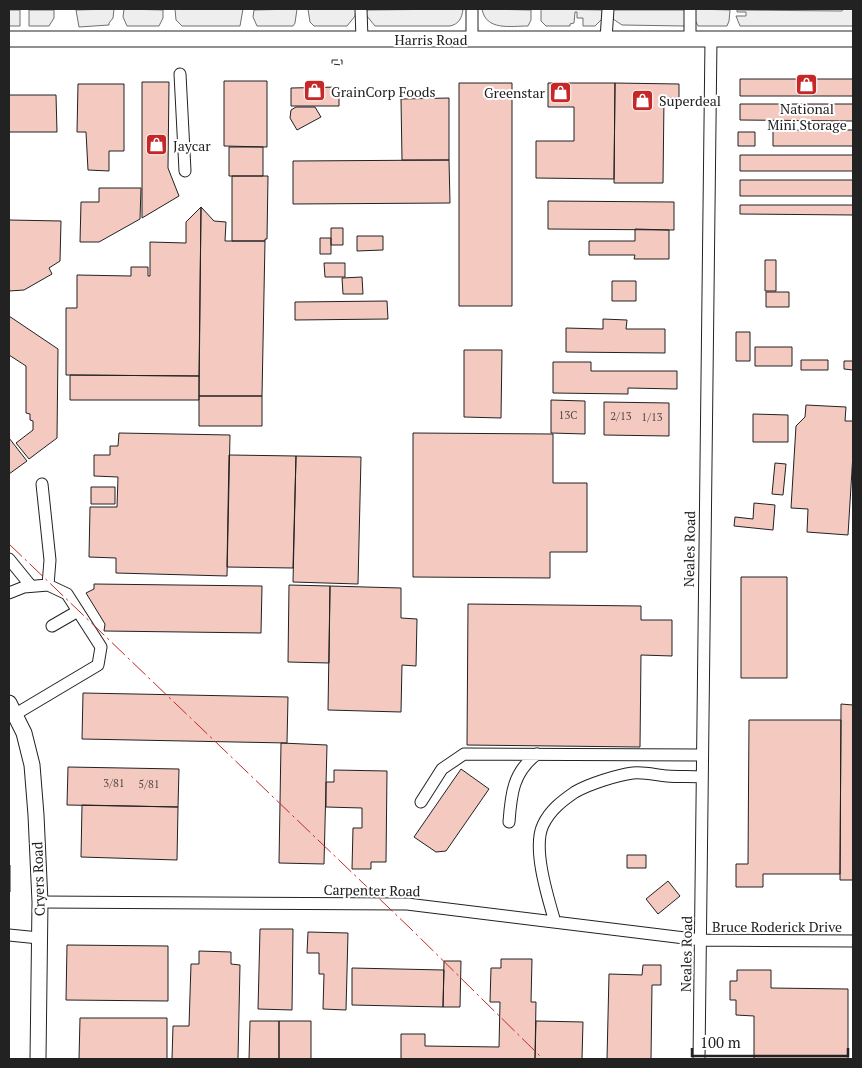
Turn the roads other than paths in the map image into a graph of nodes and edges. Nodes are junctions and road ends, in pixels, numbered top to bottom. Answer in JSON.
{"nodes":[{"id":1,"x":361,"y":9,"type":"edge"},
{"id":2,"x":472,"y":9,"type":"edge"},
{"id":3,"x":608,"y":9,"type":"edge"},
{"id":4,"x":690,"y":9,"type":"edge"},
{"id":5,"x":9,"y":39,"type":"edge"},
{"id":6,"x":362,"y":39,"type":"junction"},
{"id":7,"x":472,"y":39,"type":"junction"},
{"id":8,"x":606,"y":39,"type":"junction"},
{"id":9,"x":690,"y":39,"type":"junction"},
{"id":10,"x":711,"y":39,"type":"junction"},
{"id":11,"x":853,"y":39,"type":"edge"},
{"id":12,"x":180,"y":74,"type":"dead end"},
{"id":13,"x":185,"y":171,"type":"dead end"},
{"id":14,"x":42,"y":484,"type":"dead end"},
{"id":15,"x":9,"y":559,"type":"edge"},
{"id":16,"x":48,"y":584,"type":"junction"},
{"id":17,"x":31,"y":586,"type":"junction"},
{"id":18,"x":9,"y":593,"type":"edge"},
{"id":19,"x":78,"y":611,"type":"junction"},
{"id":20,"x":52,"y":626,"type":"dead end"},
{"id":21,"x":12,"y":709,"type":"edge"},
{"id":22,"x":537,"y":754,"type":"junction"},
{"id":23,"x":702,"y":755,"type":"junction"},
{"id":24,"x":702,"y":776,"type":"junction"},
{"id":25,"x":421,"y":802,"type":"dead end"},
{"id":26,"x":508,"y":822,"type":"dead end"},
{"id":27,"x":40,"y":902,"type":"junction"},
{"id":28,"x":555,"y":922,"type":"junction"},
{"id":29,"x":9,"y":935,"type":"edge"},
{"id":30,"x":40,"y":938,"type":"junction"},
{"id":31,"x":701,"y":940,"type":"junction"},
{"id":32,"x":853,"y":941,"type":"edge"},
{"id":33,"x":38,"y":1059,"type":"edge"},
{"id":34,"x":699,"y":1059,"type":"edge"}],
"edges":[{"from":1,"to":6,"type":"street"},
{"from":2,"to":7,"type":"street"},
{"from":3,"to":8,"type":"street"},
{"from":4,"to":9,"type":"street"},
{"from":5,"to":6,"type":"main road","name":"Harris Road"},
{"from":6,"to":7,"type":"main road","name":"Harris Road"},
{"from":7,"to":8,"type":"main road","name":"Harris Road"},
{"from":8,"to":9,"type":"main road","name":"Harris Road"},
{"from":9,"to":10,"type":"main road","name":"Harris Road"},
{"from":10,"to":11,"type":"main road","name":"Harris Road"},
{"from":10,"to":23,"type":"street","name":"Neales Road"},
{"from":12,"to":13,"type":"street"},
{"from":14,"to":16,"type":"street"},
{"from":15,"to":17,"type":"street"},
{"from":16,"to":17,"type":"street"},
{"from":16,"to":19,"type":"street"},
{"from":17,"to":18,"type":"street"},
{"from":19,"to":20,"type":"street"},
{"from":19,"to":21,"type":"street"},
{"from":21,"to":27,"type":"main road","name":"Cryers Road"},
{"from":22,"to":23,"type":"street"},
{"from":22,"to":25,"type":"street"},
{"from":22,"to":26,"type":"street"},
{"from":23,"to":24,"type":"street","name":"Neales Road"},
{"from":24,"to":28,"type":"street"},
{"from":24,"to":31,"type":"street","name":"Neales Road"},
{"from":27,"to":28,"type":"street","name":"Carpenter Road"},
{"from":27,"to":30,"type":"main road","name":"Cryers Road"},
{"from":28,"to":31,"type":"street","name":"Carpenter Road"},
{"from":29,"to":30,"type":"street"},
{"from":30,"to":33,"type":"main road","name":"Cryers Road"},
{"from":31,"to":32,"type":"street","name":"Bruce Roderick Drive"},
{"from":31,"to":34,"type":"street","name":"Neales Road"}]}
